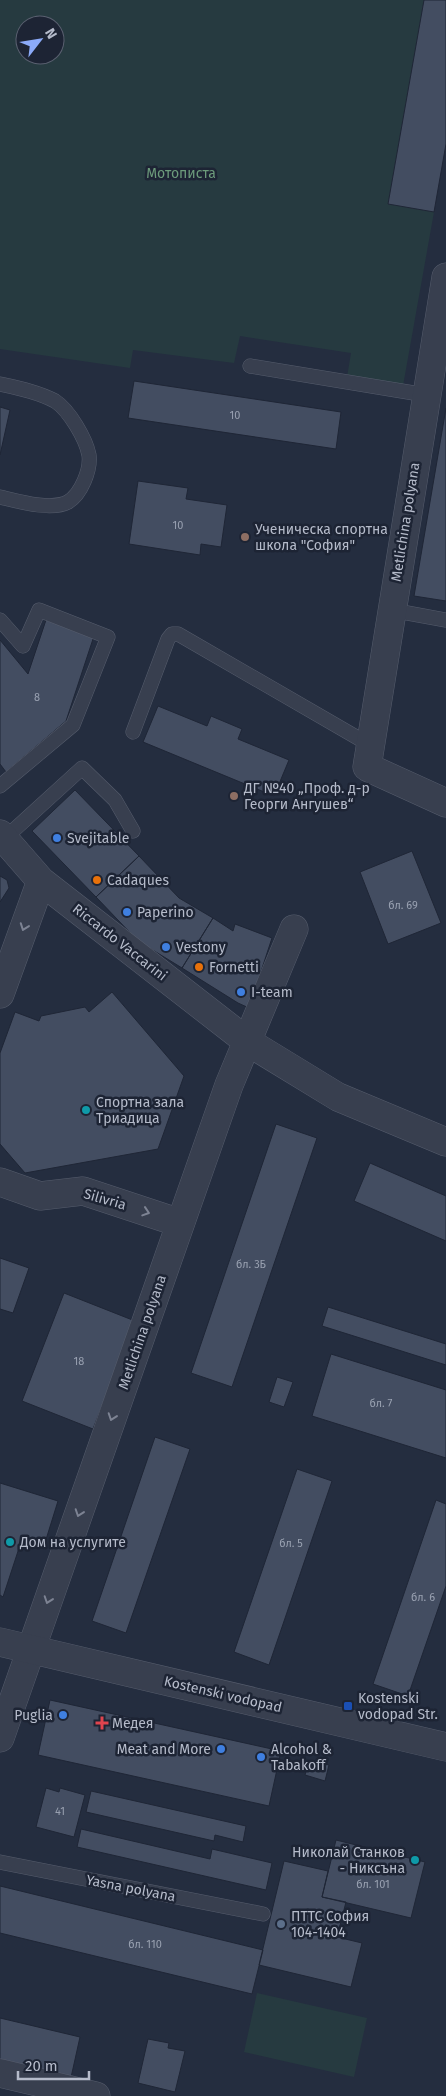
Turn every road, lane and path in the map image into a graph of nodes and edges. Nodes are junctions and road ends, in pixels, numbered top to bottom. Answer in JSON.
{"nodes":[{"id":1,"x":446,"y":277,"type":"edge"},
{"id":2,"x":250,"y":366,"type":"dead end"},
{"id":3,"x":0,"y":384,"type":"edge"},
{"id":4,"x":426,"y":395,"type":"junction"},
{"id":5,"x":0,"y":497,"type":"edge"},
{"id":6,"x":391,"y":610,"type":"junction"},
{"id":7,"x":0,"y":620,"type":"edge"},
{"id":8,"x":446,"y":620,"type":"edge"},
{"id":9,"x":133,"y":732,"type":"dead end"},
{"id":10,"x":368,"y":756,"type":"junction"},
{"id":11,"x":0,"y":786,"type":"edge"},
{"id":12,"x":446,"y":803,"type":"edge"},
{"id":13,"x":133,"y":830,"type":"dead end"},
{"id":14,"x":2,"y":836,"type":"edge"},
{"id":15,"x":40,"y":881,"type":"junction"},
{"id":16,"x":294,"y":929,"type":"dead end"},
{"id":17,"x":0,"y":994,"type":"edge"},
{"id":18,"x":248,"y":1042,"type":"junction"},
{"id":19,"x":446,"y":1142,"type":"edge"},
{"id":20,"x":0,"y":1182,"type":"edge"},
{"id":21,"x":180,"y":1223,"type":"junction"},
{"id":22,"x":0,"y":1642,"type":"edge"},
{"id":23,"x":31,"y":1649,"type":"junction"},
{"id":24,"x":0,"y":1738,"type":"edge"},
{"id":25,"x":446,"y":1747,"type":"edge"},
{"id":26,"x":0,"y":1862,"type":"edge"},
{"id":27,"x":263,"y":1914,"type":"dead end"},
{"id":28,"x":0,"y":2073,"type":"edge"},
{"id":29,"x":96,"y":2096,"type":"edge"}],
"edges":[{"from":1,"to":4,"type":"street","name":"Metlichina polyana"},
{"from":2,"to":4,"type":"lane"},
{"from":3,"to":5,"type":"lane"},
{"from":4,"to":6,"type":"street","name":"Metlichina polyana"},
{"from":6,"to":8,"type":"lane"},
{"from":6,"to":10,"type":"street","name":"Metlichina polyana"},
{"from":7,"to":11,"type":"lane"},
{"from":9,"to":10,"type":"lane"},
{"from":10,"to":12,"type":"street"},
{"from":13,"to":14,"type":"lane"},
{"from":14,"to":15,"type":"street","name":"Riccardo Vaccarini"},
{"from":15,"to":17,"type":"street","one_way":true},
{"from":15,"to":18,"type":"street","name":"Riccardo Vaccarini"},
{"from":16,"to":18,"type":"street","name":"Metlichina polyana"},
{"from":18,"to":19,"type":"street","name":"Riccardo Vaccarini"},
{"from":18,"to":21,"type":"street","name":"Metlichina polyana"},
{"from":20,"to":21,"type":"street","name":"Silivria","one_way":true},
{"from":21,"to":23,"type":"street","name":"Metlichina polyana","one_way":true},
{"from":22,"to":23,"type":"street","name":"Kostenski vodopad"},
{"from":23,"to":24,"type":"street","name":"Metlichina polyana"},
{"from":23,"to":25,"type":"street","name":"Kostenski vodopad"},
{"from":26,"to":27,"type":"lane","name":"Yasna polyana"},
{"from":28,"to":29,"type":"street"}]}
